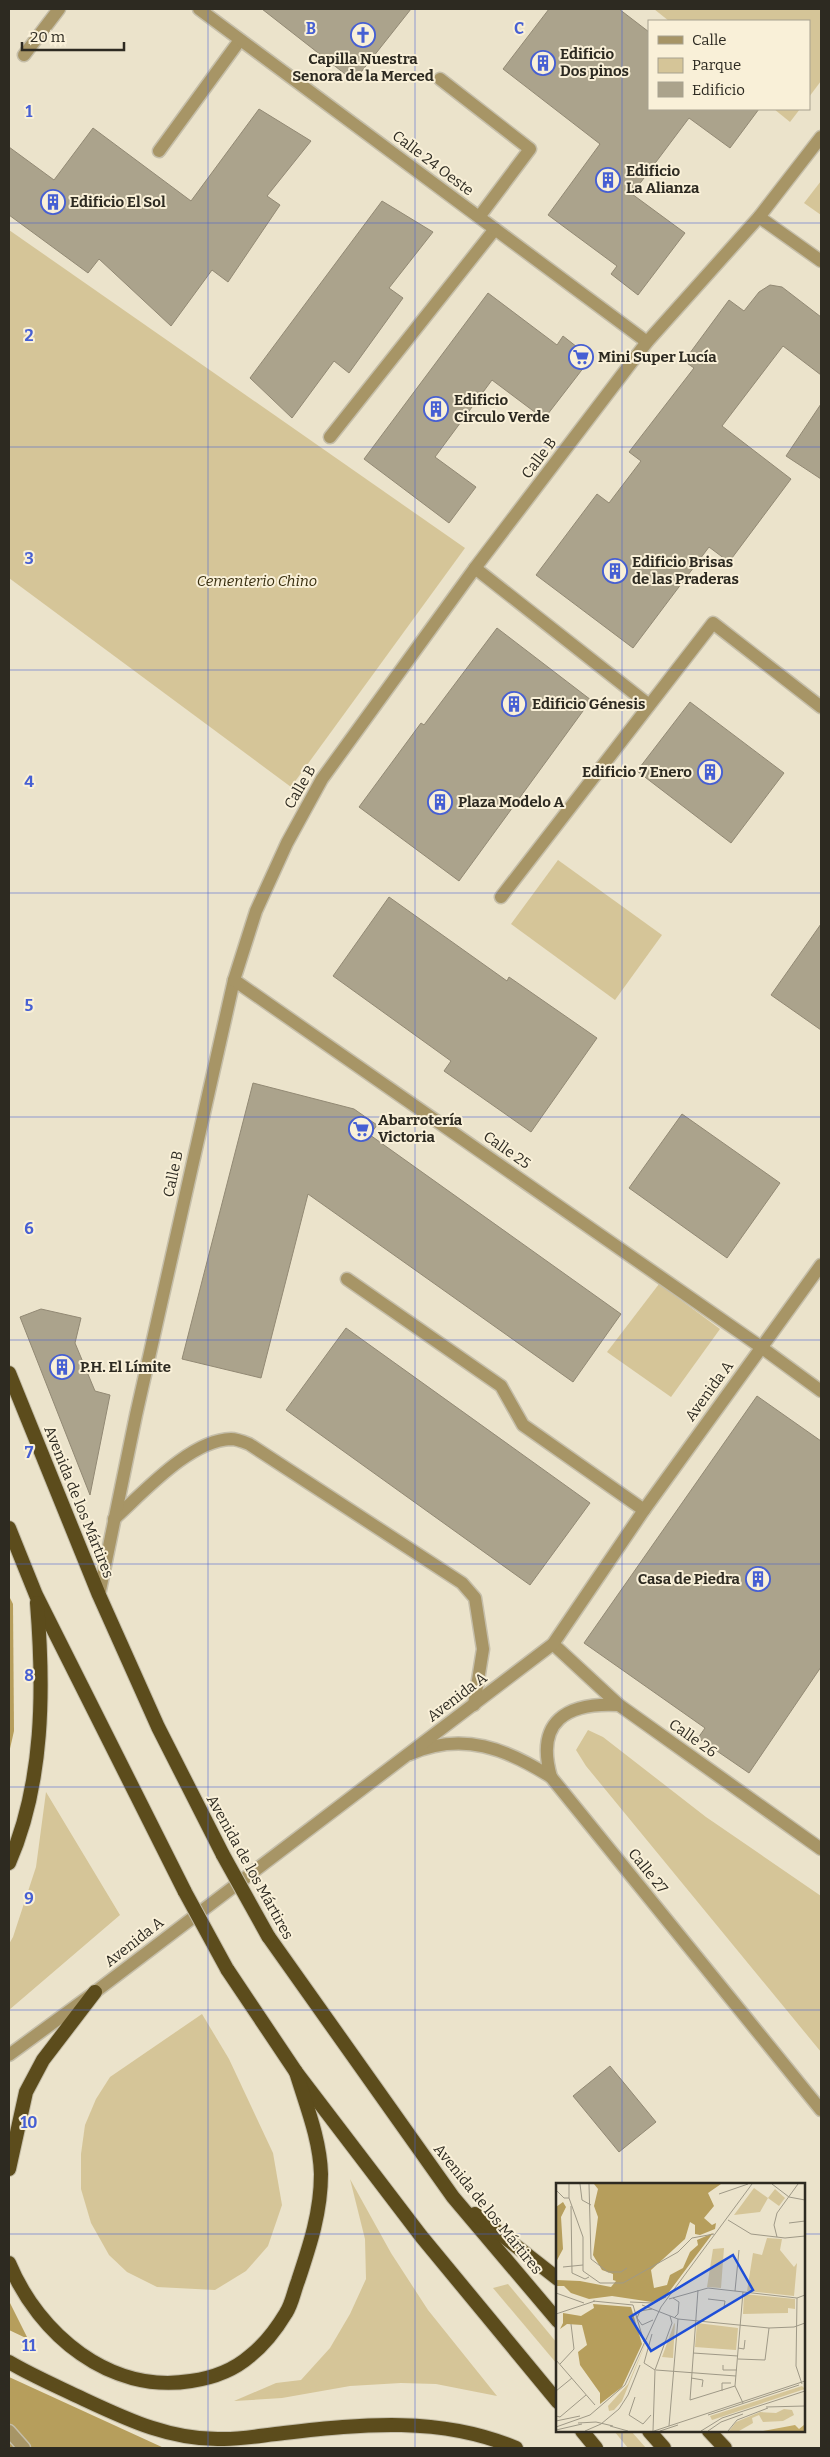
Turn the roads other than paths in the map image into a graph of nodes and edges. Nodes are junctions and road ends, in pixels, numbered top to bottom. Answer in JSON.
{"nodes":[{"id":1,"x":59,"y":9,"type":"edge"},
{"id":2,"x":199,"y":9,"type":"edge"},
{"id":3,"x":240,"y":40,"type":"junction"},
{"id":4,"x":24,"y":54,"type":"dead end"},
{"id":5,"x":440,"y":79,"type":"dead end"},
{"id":6,"x":821,"y":137,"type":"edge"},
{"id":7,"x":159,"y":151,"type":"dead end"},
{"id":8,"x":479,"y":217,"type":"junction"},
{"id":9,"x":759,"y":217,"type":"junction"},
{"id":10,"x":495,"y":229,"type":"junction"},
{"id":11,"x":821,"y":261,"type":"edge"},
{"id":12,"x":647,"y":342,"type":"junction"},
{"id":13,"x":330,"y":437,"type":"dead end"},
{"id":14,"x":475,"y":568,"type":"junction"},
{"id":15,"x":649,"y":705,"type":"junction"},
{"id":16,"x":821,"y":707,"type":"edge"},
{"id":17,"x":501,"y":897,"type":"dead end"},
{"id":18,"x":234,"y":980,"type":"junction"},
{"id":19,"x":821,"y":1265,"type":"edge"},
{"id":20,"x":347,"y":1279,"type":"dead end"},
{"id":21,"x":761,"y":1347,"type":"junction"},
{"id":22,"x":9,"y":1373,"type":"edge"},
{"id":23,"x":821,"y":1391,"type":"edge"},
{"id":24,"x":644,"y":1510,"type":"junction"},
{"id":25,"x":114,"y":1518,"type":"junction"},
{"id":26,"x":9,"y":1528,"type":"edge"},
{"id":27,"x":36,"y":1594,"type":"junction"},
{"id":28,"x":100,"y":1595,"type":"junction"},
{"id":29,"x":553,"y":1644,"type":"junction"},
{"id":30,"x":474,"y":1705,"type":"junction"},
{"id":31,"x":619,"y":1705,"type":"junction"},
{"id":32,"x":401,"y":1758,"type":"junction"},
{"id":33,"x":551,"y":1777,"type":"junction"},
{"id":34,"x":821,"y":1849,"type":"edge"},
{"id":35,"x":9,"y":1863,"type":"edge"},
{"id":36,"x":95,"y":1992,"type":"junction"},
{"id":37,"x":9,"y":2055,"type":"edge"},
{"id":38,"x":296,"y":2072,"type":"junction"},
{"id":39,"x":821,"y":2110,"type":"edge"},
{"id":40,"x":9,"y":2169,"type":"edge"},
{"id":41,"x":453,"y":2197,"type":"junction"},
{"id":42,"x":9,"y":2263,"type":"edge"},
{"id":43,"x":556,"y":2277,"type":"edge"},
{"id":44,"x":556,"y":2319,"type":"edge"},
{"id":45,"x":9,"y":2362,"type":"edge"},
{"id":46,"x":556,"y":2400,"type":"edge"},
{"id":47,"x":9,"y":2431,"type":"edge"},
{"id":48,"x":583,"y":2432,"type":"edge"},
{"id":49,"x":650,"y":2432,"type":"edge"},
{"id":50,"x":710,"y":2432,"type":"edge"},
{"id":51,"x":24,"y":2448,"type":"edge"},
{"id":52,"x":516,"y":2448,"type":"edge"},
{"id":53,"x":596,"y":2448,"type":"edge"},
{"id":54,"x":664,"y":2448,"type":"edge"},
{"id":55,"x":725,"y":2448,"type":"edge"}],
"edges":[{"from":1,"to":4,"type":"street"},
{"from":2,"to":3,"type":"street","name":"Calle 24 Oeste"},
{"from":3,"to":7,"type":"street"},
{"from":3,"to":8,"type":"street","name":"Calle 24 Oeste"},
{"from":5,"to":8,"type":"street"},
{"from":6,"to":9,"type":"street","name":"Calle B"},
{"from":8,"to":10,"type":"street","name":"Calle 24 Oeste"},
{"from":9,"to":11,"type":"street"},
{"from":9,"to":12,"type":"street","name":"Calle B"},
{"from":10,"to":12,"type":"street","name":"Calle 24 Oeste"},
{"from":10,"to":13,"type":"street"},
{"from":12,"to":14,"type":"street","name":"Calle B"},
{"from":14,"to":15,"type":"street"},
{"from":14,"to":18,"type":"street","name":"Calle B"},
{"from":15,"to":16,"type":"street"},
{"from":15,"to":17,"type":"street"},
{"from":18,"to":21,"type":"street","name":"Calle 25"},
{"from":18,"to":25,"type":"street","name":"Calle B"},
{"from":19,"to":21,"type":"street","name":"Avenida A"},
{"from":20,"to":24,"type":"street"},
{"from":21,"to":23,"type":"street","name":"Calle 25"},
{"from":21,"to":24,"type":"street","name":"Avenida A"},
{"from":22,"to":28,"type":"highway","name":"Avenida de los Mártires"},
{"from":24,"to":29,"type":"street","name":"Avenida A"},
{"from":25,"to":28,"type":"street","name":"Calle B"},
{"from":25,"to":30,"type":"street"},
{"from":26,"to":27,"type":"highway"},
{"from":27,"to":35,"type":"highway"},
{"from":27,"to":38,"type":"highway","bridge":true},
{"from":28,"to":41,"type":"highway","name":"Avenida de los Mártires","bridge":true},
{"from":29,"to":30,"type":"street","name":"Avenida A"},
{"from":29,"to":31,"type":"street","name":"Calle 26"},
{"from":30,"to":32,"type":"street","name":"Avenida A"},
{"from":31,"to":33,"type":"street"},
{"from":31,"to":34,"type":"street","name":"Calle 26"},
{"from":32,"to":33,"type":"street","name":"Calle 27"},
{"from":32,"to":36,"type":"street","name":"Avenida A"},
{"from":33,"to":39,"type":"street","name":"Calle 27"},
{"from":36,"to":37,"type":"street","name":"Avenida A"},
{"from":36,"to":40,"type":"highway"},
{"from":38,"to":42,"type":"highway"},
{"from":38,"to":46,"type":"highway"},
{"from":41,"to":43,"type":"highway"},
{"from":41,"to":44,"type":"highway","name":"Avenida de los Mártires"},
{"from":45,"to":52,"type":"highway"},
{"from":47,"to":51,"type":"street"},
{"from":48,"to":53,"type":"highway"},
{"from":49,"to":54,"type":"highway"},
{"from":50,"to":55,"type":"highway"}]}
